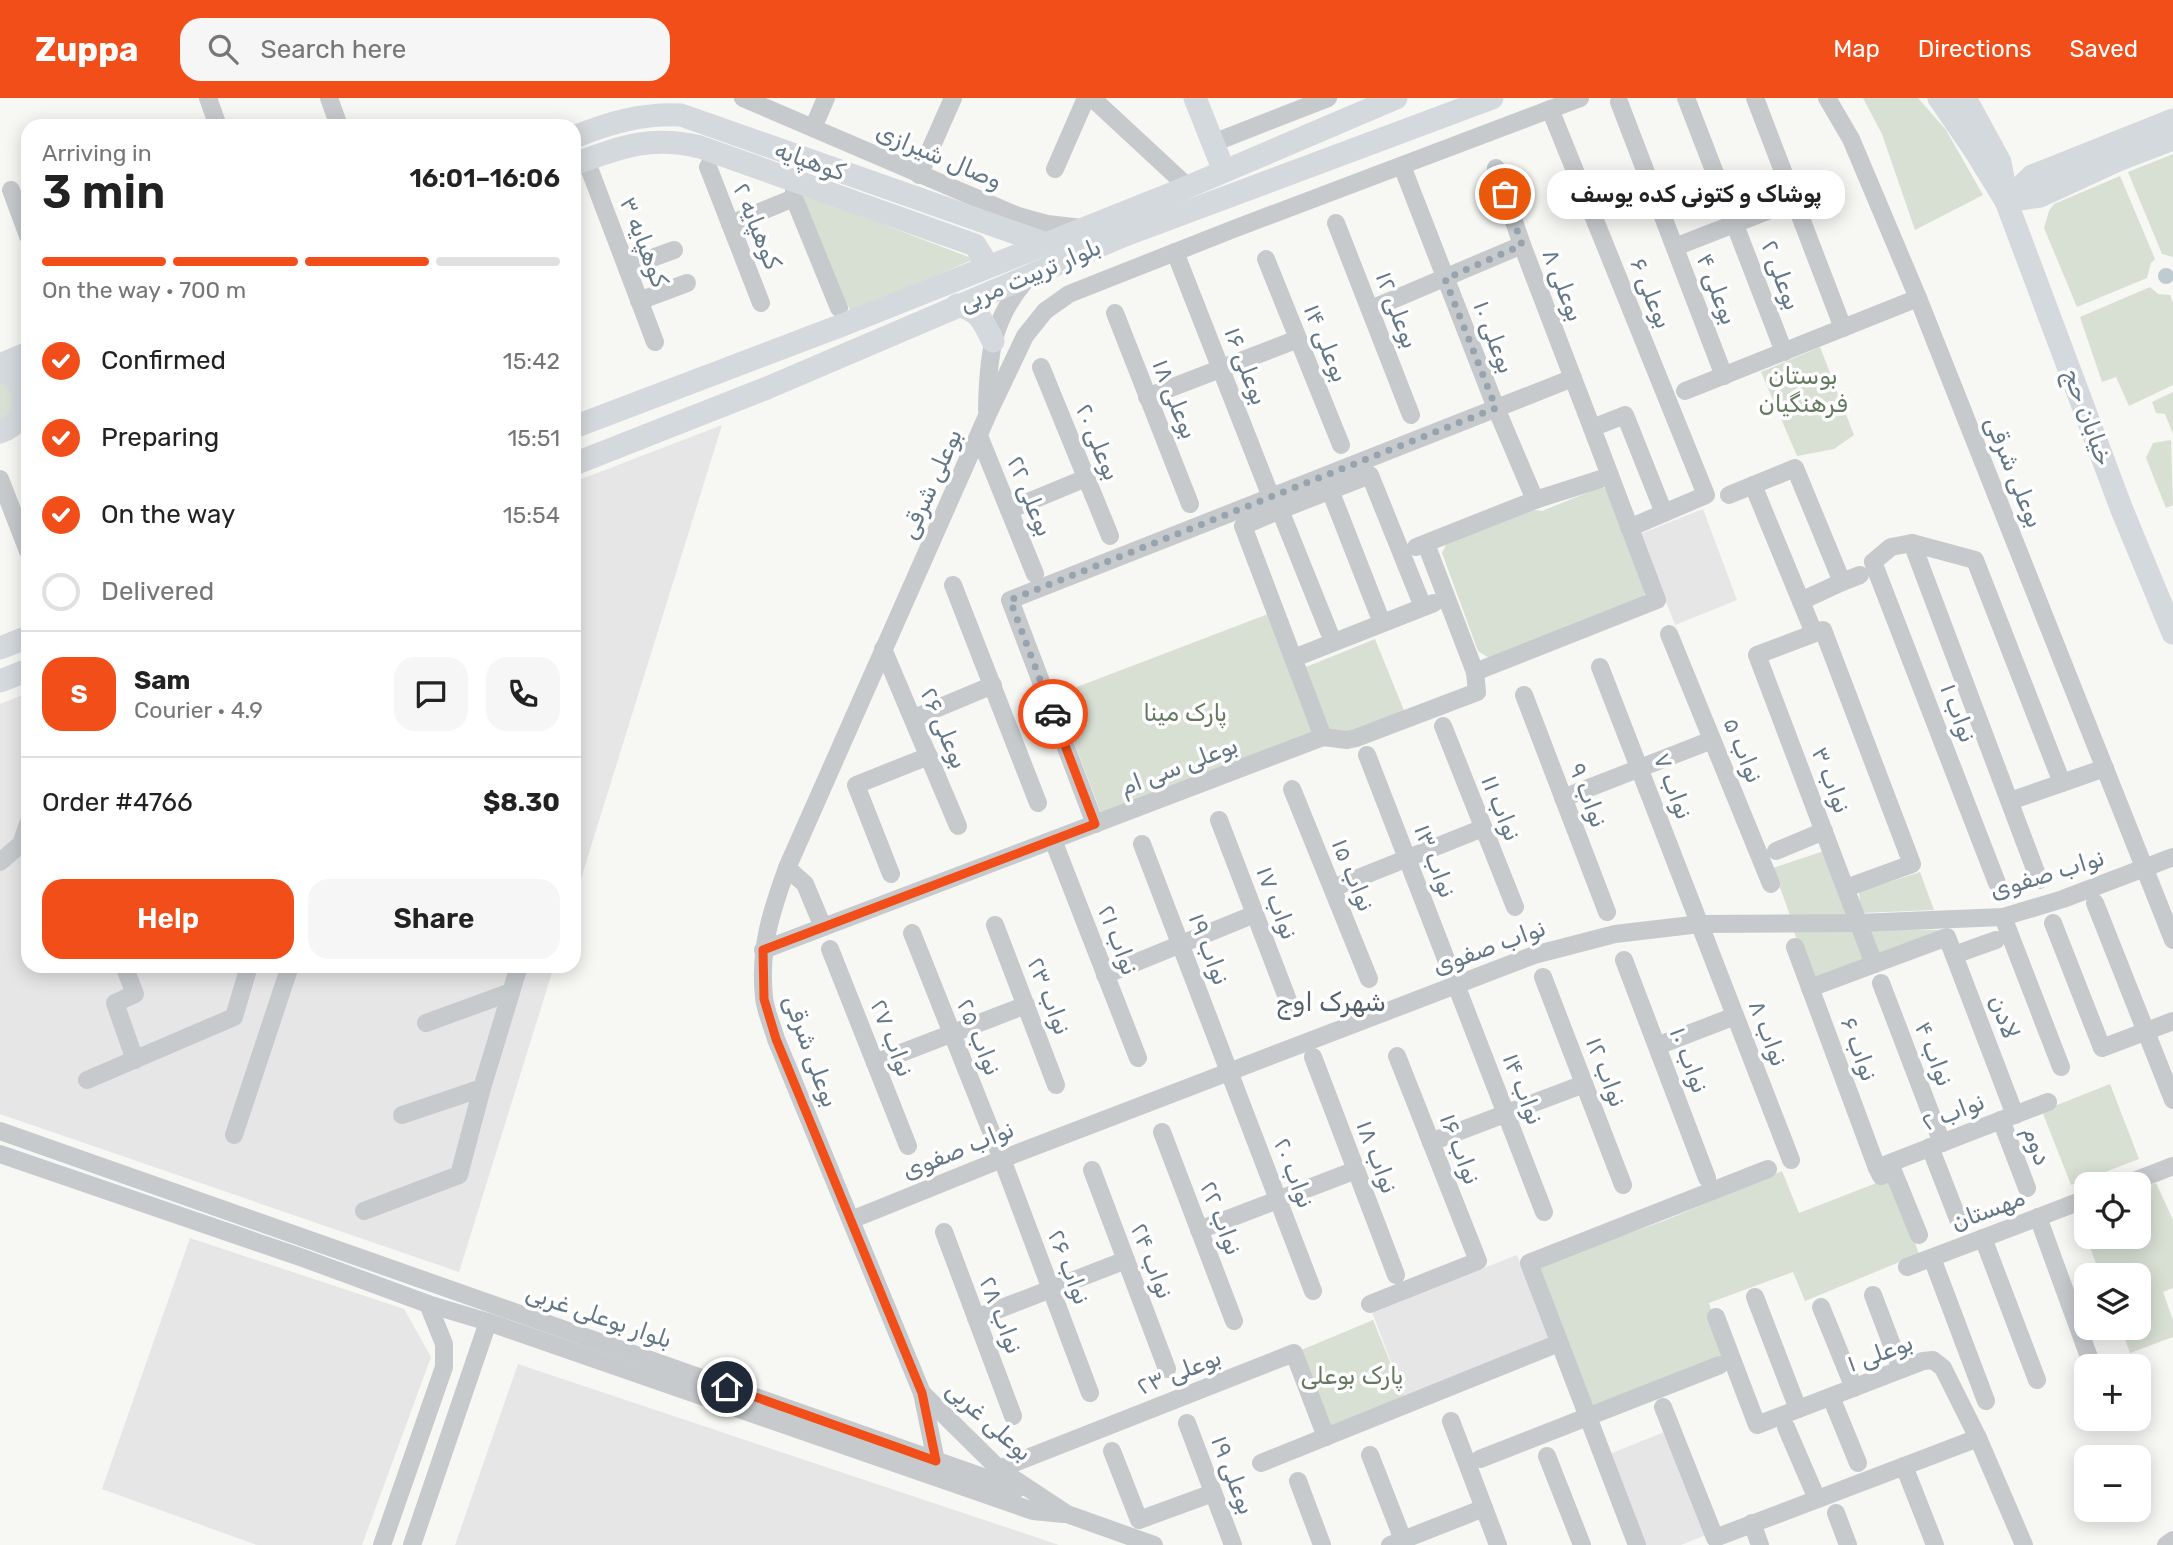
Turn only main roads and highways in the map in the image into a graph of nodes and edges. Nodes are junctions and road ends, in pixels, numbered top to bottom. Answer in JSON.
{"nodes":[{"id":1,"x":1195,"y":98,"type":"edge"},
{"id":2,"x":1396,"y":98,"type":"edge"},
{"id":3,"x":1437,"y":98,"type":"edge"},
{"id":4,"x":1492,"y":98,"type":"edge"},
{"id":5,"x":1939,"y":98,"type":"edge"},
{"id":6,"x":1967,"y":100,"type":"edge"},
{"id":7,"x":634,"y":107,"type":"edge"},
{"id":8,"x":2173,"y":120,"type":"edge"},
{"id":9,"x":1418,"y":126,"type":"junction"},
{"id":10,"x":581,"y":134,"type":"edge"},
{"id":11,"x":2173,"y":139,"type":"edge"},
{"id":12,"x":581,"y":162,"type":"edge"},
{"id":13,"x":2000,"y":162,"type":"junction"},
{"id":14,"x":1224,"y":171,"type":"junction"},
{"id":15,"x":2032,"y":176,"type":"junction"},
{"id":16,"x":817,"y":183,"type":"junction"},
{"id":17,"x":2006,"y":201,"type":"junction"},
{"id":18,"x":1006,"y":230,"type":"junction"},
{"id":19,"x":1044,"y":243,"type":"junction"},
{"id":20,"x":975,"y":246,"type":"junction"},
{"id":21,"x":984,"y":268,"type":"junction"},
{"id":22,"x":957,"y":305,"type":"junction"},
{"id":23,"x":993,"y":341,"type":"road end"},
{"id":24,"x":21,"y":357,"type":"edge"},
{"id":25,"x":752,"y":357,"type":"junction"},
{"id":26,"x":0,"y":368,"type":"edge"},
{"id":27,"x":767,"y":388,"type":"junction"},
{"id":28,"x":21,"y":389,"type":"edge"},
{"id":29,"x":581,"y":424,"type":"edge"},
{"id":30,"x":581,"y":461,"type":"edge"},
{"id":31,"x":2173,"y":633,"type":"edge"},
{"id":32,"x":21,"y":640,"type":"edge"},
{"id":33,"x":0,"y":648,"type":"edge"},
{"id":34,"x":21,"y":673,"type":"edge"},
{"id":35,"x":0,"y":681,"type":"edge"}],
"edges":[{"from":1,"to":14,"type":"main road"},
{"from":2,"to":14,"type":"main road","name":"بلوار تربیت مربی"},
{"from":3,"to":9,"type":"main road"},
{"from":4,"to":9,"type":"main road","name":"بلوار تربیت مربی"},
{"from":5,"to":17,"type":"main road"},
{"from":6,"to":13,"type":"main road"},
{"from":7,"to":10,"type":"main road","name":"کوهپایه"},
{"from":7,"to":16,"type":"main road","name":"کوهپایه"},
{"from":8,"to":15,"type":"main road"},
{"from":9,"to":22,"type":"main road","name":"بلوار تربیت مربی"},
{"from":11,"to":17,"type":"main road"},
{"from":12,"to":16,"type":"main road","name":"کوهپایه"},
{"from":13,"to":15,"type":"main road"},
{"from":13,"to":17,"type":"main road"},
{"from":14,"to":19,"type":"main road","name":"بلوار تربیت مربی"},
{"from":15,"to":17,"type":"main road"},
{"from":16,"to":18,"type":"main road","name":"کوهپایه"},
{"from":16,"to":20,"type":"main road","name":"کوهپایه"},
{"from":17,"to":31,"type":"main road","name":"خیابان حج"},
{"from":18,"to":19,"type":"main road","name":"کوهپایه"},
{"from":18,"to":20,"type":"main road","name":"کوهپایه"},
{"from":19,"to":21,"type":"main road","name":"بلوار تربیت مربی"},
{"from":20,"to":21,"type":"main road"},
{"from":21,"to":25,"type":"main road","name":"بلوار تربیت مربی"},
{"from":22,"to":23,"type":"main road"},
{"from":22,"to":27,"type":"main road","name":"بلوار تربیت مربی"},
{"from":24,"to":26,"type":"main road"},
{"from":25,"to":27,"type":"main road"},
{"from":25,"to":29,"type":"main road","name":"بلوار تربیت مربی"},
{"from":26,"to":28,"type":"main road"},
{"from":27,"to":30,"type":"main road","name":"بلوار تربیت مربی"},
{"from":32,"to":33,"type":"main road"},
{"from":34,"to":35,"type":"main road"}]}
